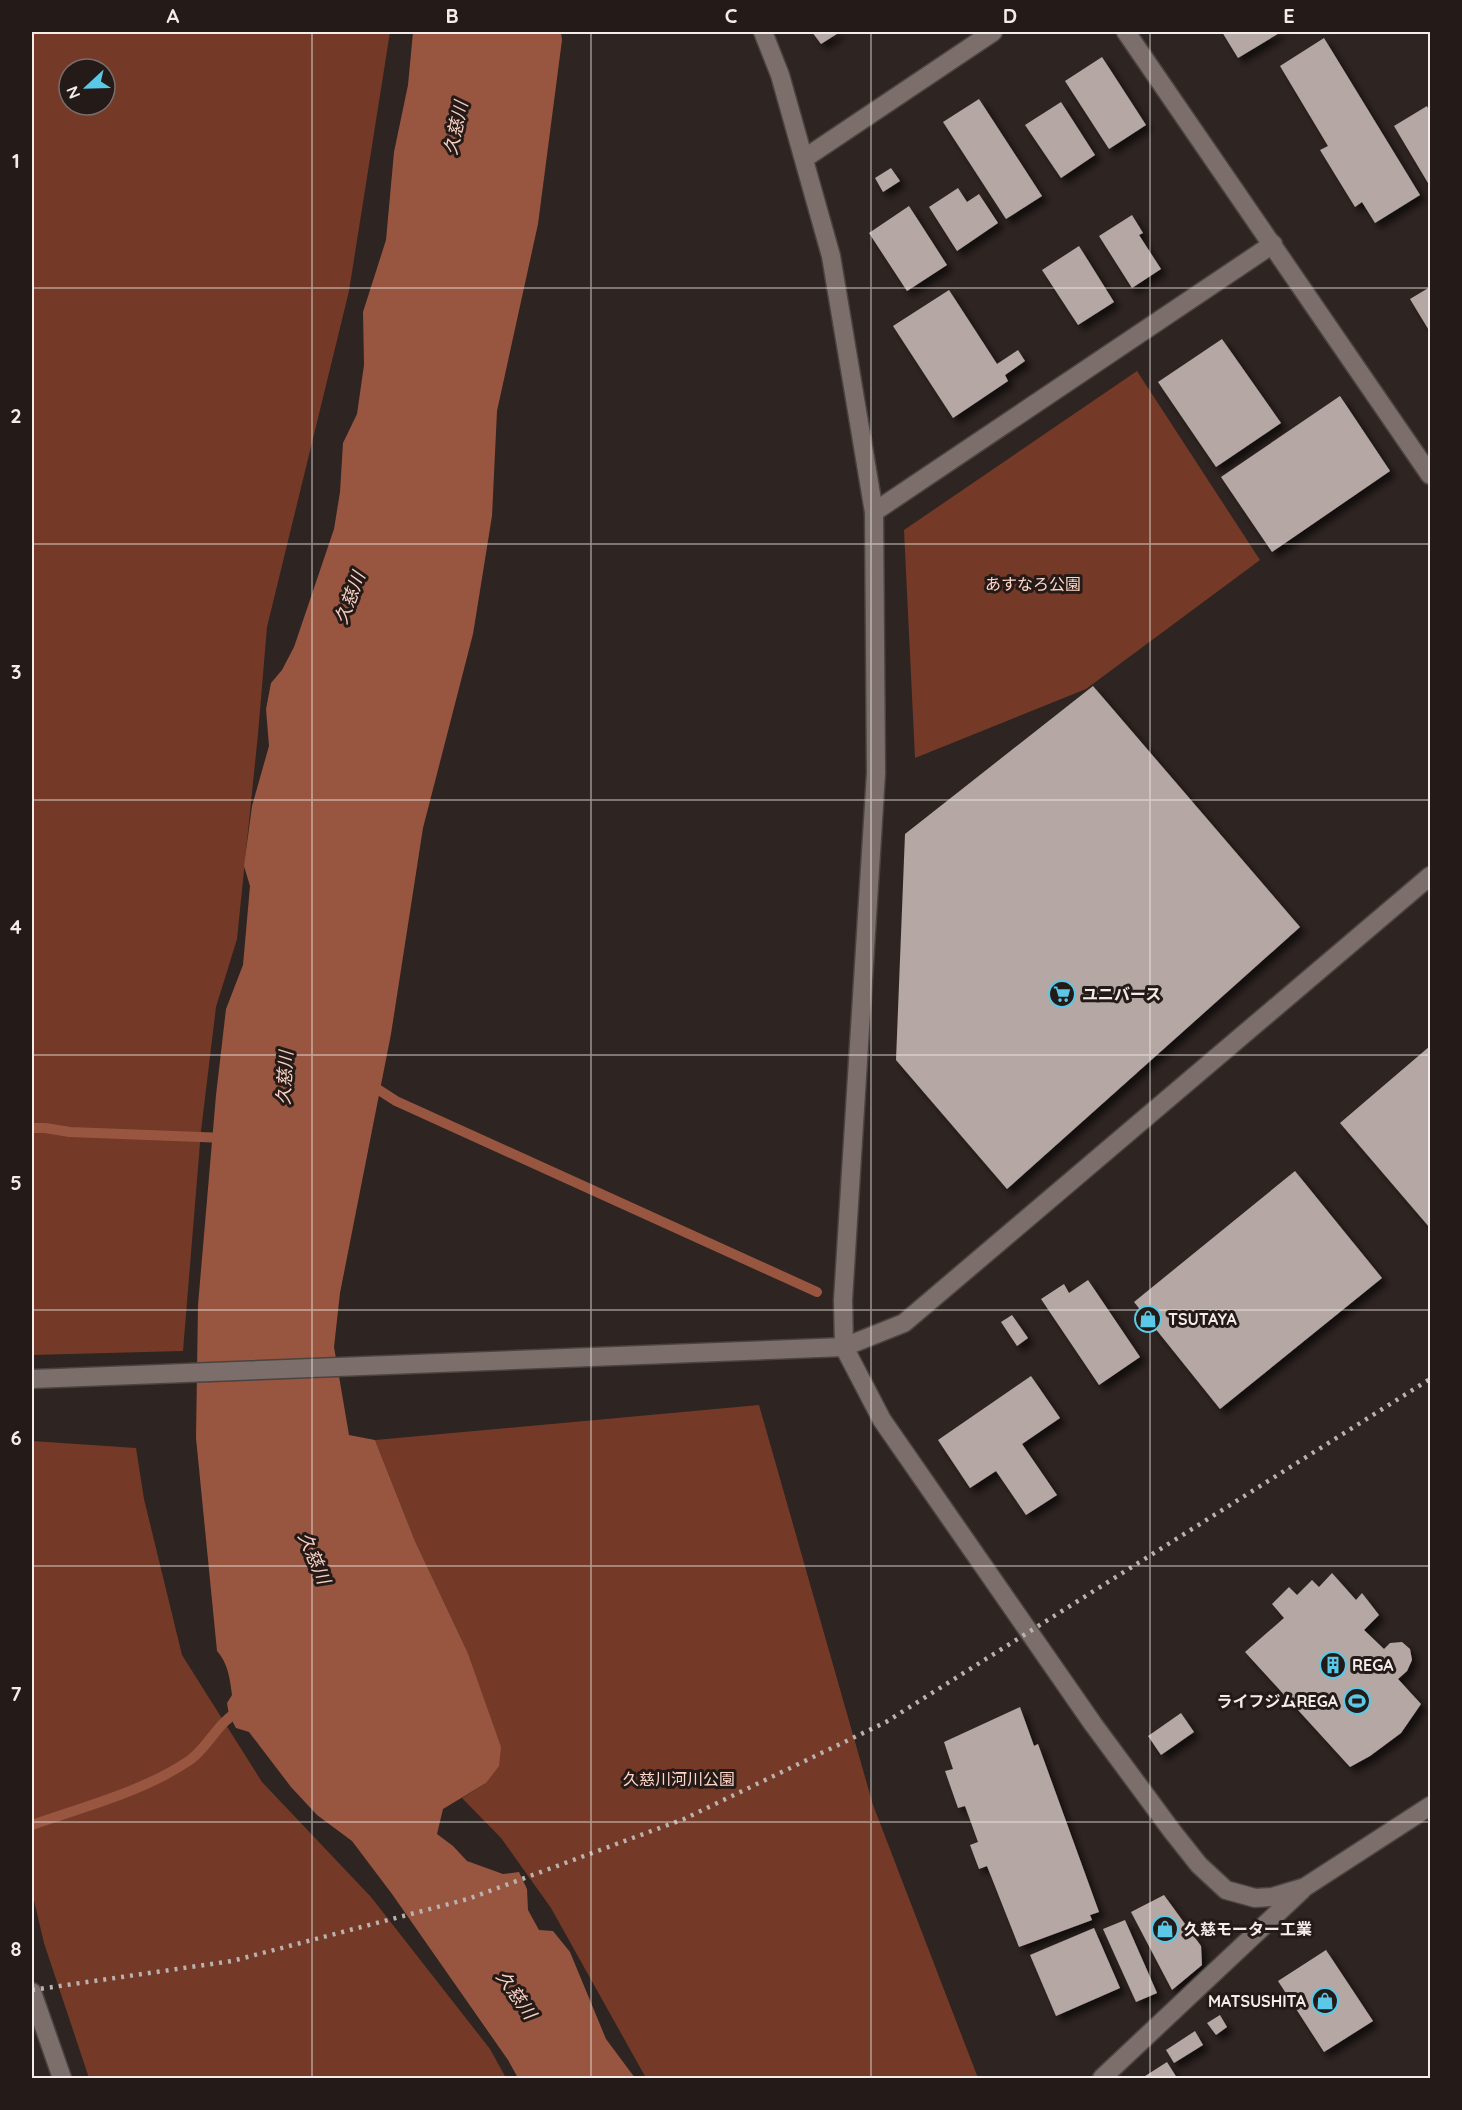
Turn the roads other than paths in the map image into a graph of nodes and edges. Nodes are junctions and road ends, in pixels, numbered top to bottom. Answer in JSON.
{"nodes":[{"id":1,"x":763,"y":32,"type":"edge"},
{"id":2,"x":993,"y":32,"type":"edge"},
{"id":3,"x":1126,"y":32,"type":"edge"},
{"id":4,"x":805,"y":158,"type":"junction"},
{"id":5,"x":1273,"y":244,"type":"junction"},
{"id":6,"x":1431,"y":475,"type":"edge"},
{"id":7,"x":873,"y":512,"type":"junction"},
{"id":8,"x":1431,"y":876,"type":"edge"},
{"id":9,"x":844,"y":1347,"type":"junction"},
{"id":10,"x":32,"y":1379,"type":"edge"},
{"id":11,"x":1431,"y":1806,"type":"edge"},
{"id":12,"x":1305,"y":1887,"type":"junction"},
{"id":13,"x":32,"y":1992,"type":"edge"},
{"id":14,"x":62,"y":2079,"type":"edge"},
{"id":15,"x":1102,"y":2079,"type":"edge"}],
"edges":[{"from":1,"to":4,"type":"street"},
{"from":2,"to":4,"type":"street"},
{"from":3,"to":5,"type":"street"},
{"from":4,"to":7,"type":"street"},
{"from":5,"to":6,"type":"street"},
{"from":5,"to":7,"type":"street"},
{"from":7,"to":9,"type":"street"},
{"from":8,"to":9,"type":"street"},
{"from":9,"to":10,"type":"street"},
{"from":9,"to":12,"type":"street"},
{"from":11,"to":12,"type":"street"},
{"from":12,"to":15,"type":"street"},
{"from":13,"to":14,"type":"street"}]}
